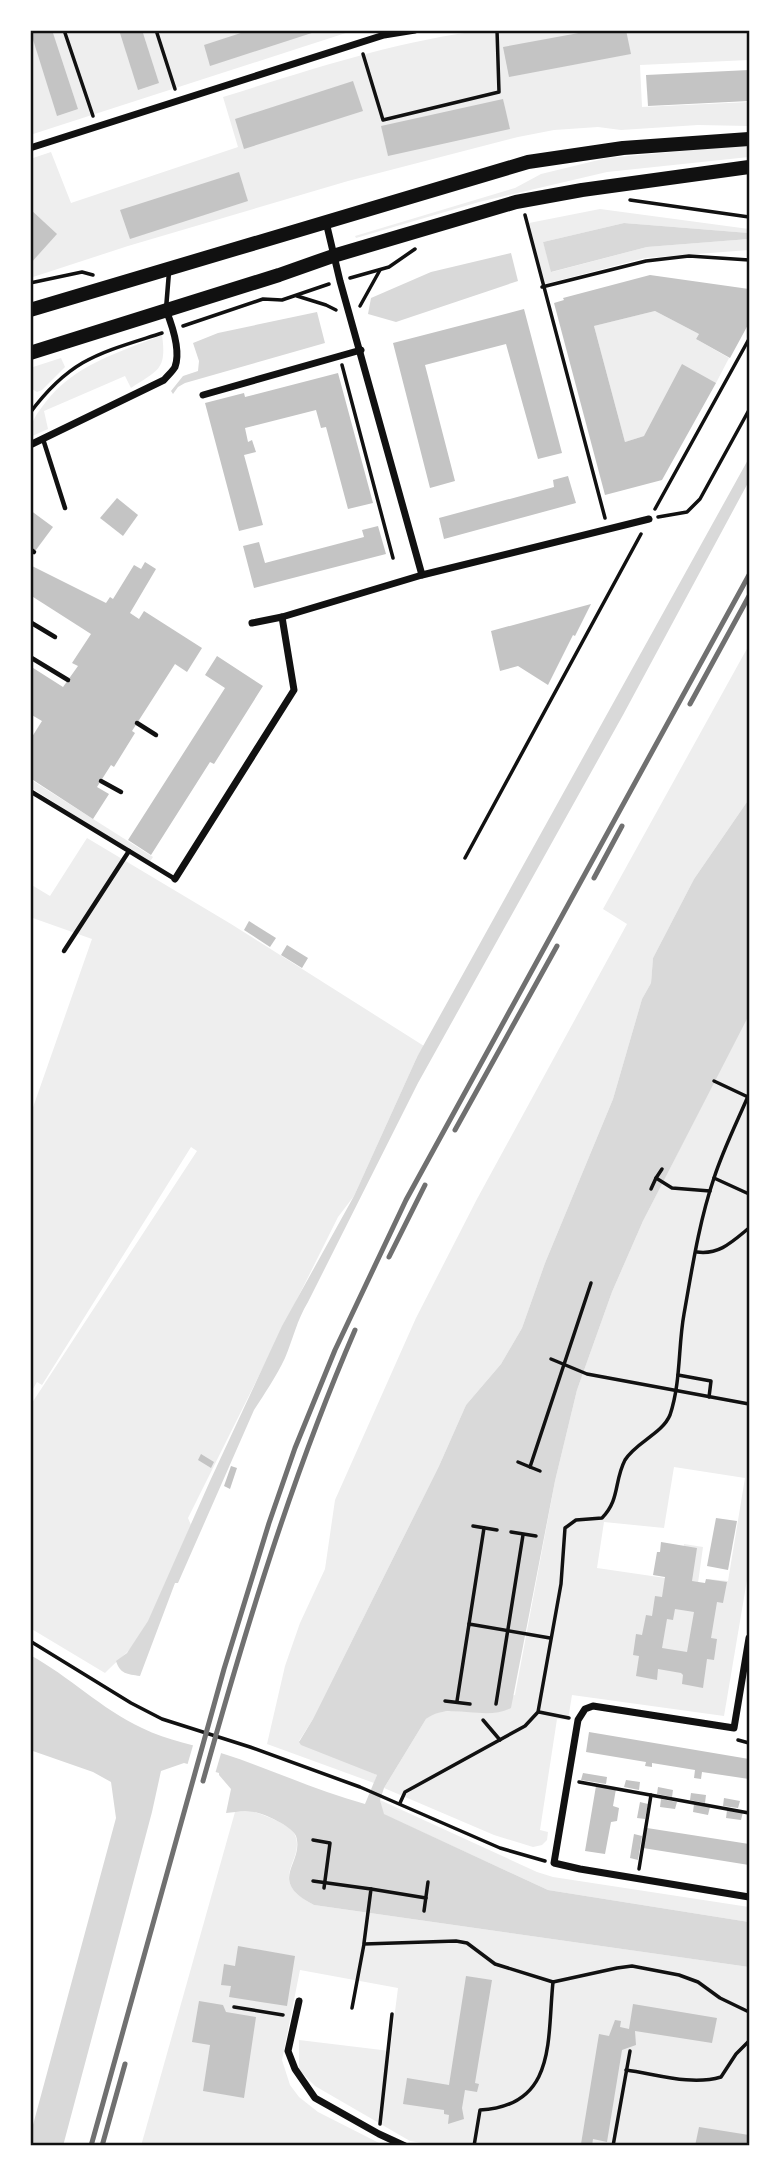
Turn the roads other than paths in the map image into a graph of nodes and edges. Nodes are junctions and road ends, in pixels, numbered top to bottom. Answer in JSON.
{"nodes":[{"id":1,"x":415,"y":30,"type":"edge"},
{"id":2,"x":384,"y":33,"type":"edge"},
{"id":3,"x":749,"y":139,"type":"edge"},
{"id":4,"x":30,"y":148,"type":"edge"},
{"id":5,"x":749,"y":167,"type":"edge"},
{"id":6,"x":326,"y":222,"type":"junction"},
{"id":7,"x":333,"y":256,"type":"junction"},
{"id":8,"x":170,"y":268,"type":"junction"},
{"id":9,"x":30,"y":310,"type":"edge"},
{"id":10,"x":166,"y":310,"type":"junction"},
{"id":11,"x":361,"y":350,"type":"junction"},
{"id":12,"x":30,"y":353,"type":"edge"},
{"id":13,"x":203,"y":395,"type":"dead end"},
{"id":14,"x":43,"y":439,"type":"junction"},
{"id":15,"x":30,"y":445,"type":"edge"},
{"id":16,"x":65,"y":508,"type":"dead end"},
{"id":17,"x":649,"y":519,"type":"road end"},
{"id":18,"x":422,"y":575,"type":"junction"},
{"id":19,"x":282,"y":617,"type":"junction"},
{"id":20,"x":30,"y":622,"type":"edge"},
{"id":21,"x":252,"y":623,"type":"dead end"},
{"id":22,"x":55,"y":637,"type":"dead end"},
{"id":23,"x":30,"y":657,"type":"edge"},
{"id":24,"x":68,"y":680,"type":"dead end"},
{"id":25,"x":137,"y":723,"type":"dead end"},
{"id":26,"x":156,"y":736,"type":"dead end"},
{"id":27,"x":101,"y":781,"type":"dead end"},
{"id":28,"x":30,"y":792,"type":"edge"},
{"id":29,"x":121,"y":792,"type":"dead end"},
{"id":30,"x":129,"y":851,"type":"junction"},
{"id":31,"x":175,"y":879,"type":"joint"},
{"id":32,"x":64,"y":951,"type":"dead end"},
{"id":33,"x":749,"y":1637,"type":"edge"},
{"id":34,"x":749,"y":1896,"type":"edge"},
{"id":35,"x":299,"y":2001,"type":"dead end"},
{"id":36,"x":405,"y":2146,"type":"edge"}],
"edges":[{"from":1,"to":2,"type":"street"},
{"from":2,"to":4,"type":"street"},
{"from":3,"to":6,"type":"main road"},
{"from":5,"to":7,"type":"main road"},
{"from":6,"to":7,"type":"street"},
{"from":6,"to":8,"type":"main road"},
{"from":7,"to":10,"type":"main road"},
{"from":7,"to":11,"type":"street"},
{"from":8,"to":9,"type":"main road"},
{"from":8,"to":10,"type":"lane"},
{"from":10,"to":12,"type":"main road"},
{"from":10,"to":14,"type":"street"},
{"from":11,"to":13,"type":"street"},
{"from":11,"to":18,"type":"street"},
{"from":14,"to":15,"type":"street"},
{"from":14,"to":16,"type":"lane"},
{"from":17,"to":18,"type":"street"},
{"from":18,"to":19,"type":"street"},
{"from":19,"to":21,"type":"street"},
{"from":19,"to":31,"type":"street"},
{"from":20,"to":22,"type":"lane"},
{"from":23,"to":24,"type":"lane"},
{"from":25,"to":26,"type":"lane"},
{"from":27,"to":29,"type":"lane"},
{"from":28,"to":30,"type":"lane"},
{"from":30,"to":31,"type":"lane"},
{"from":30,"to":32,"type":"lane"},
{"from":33,"to":34,"type":"street"},
{"from":35,"to":36,"type":"street"}]}
